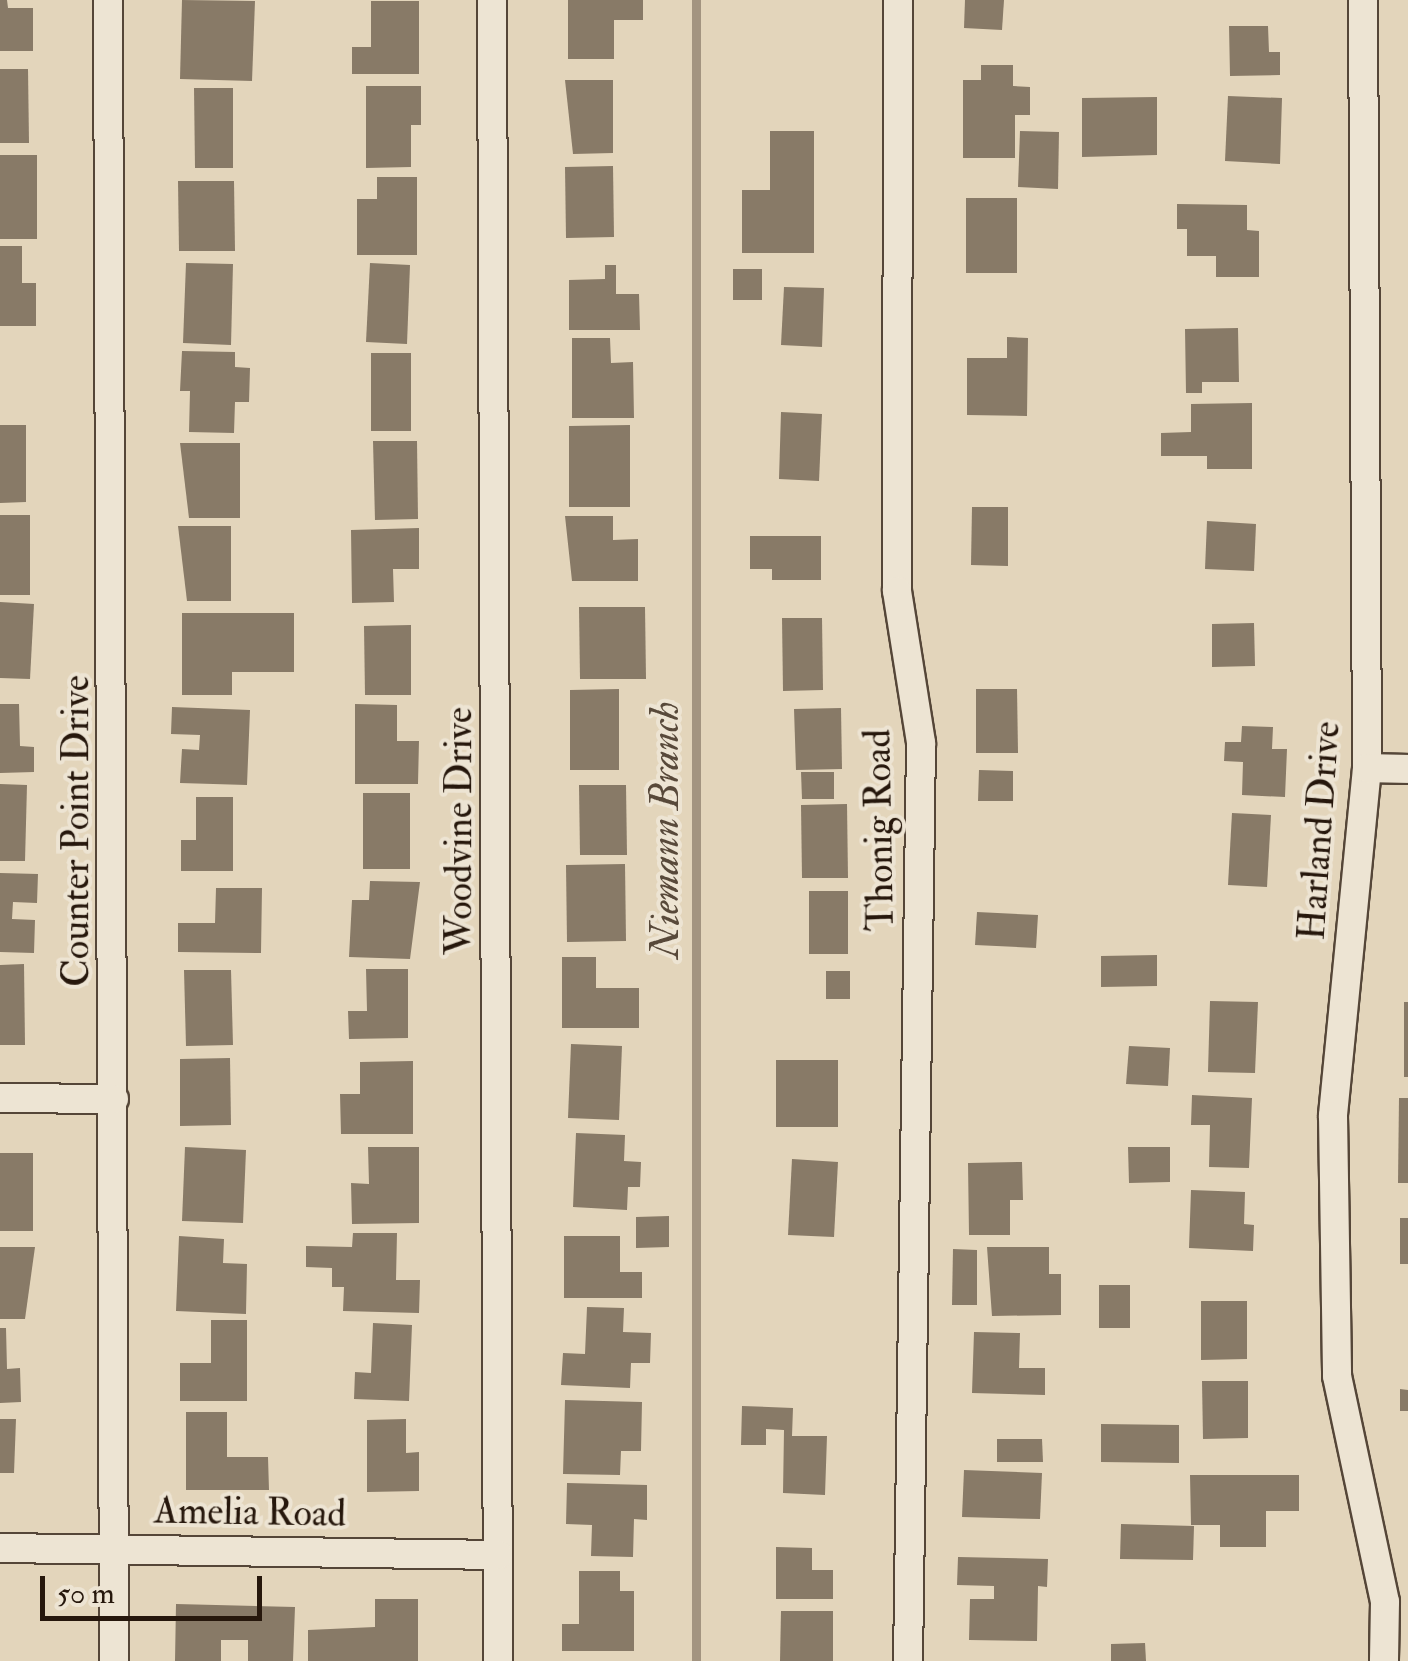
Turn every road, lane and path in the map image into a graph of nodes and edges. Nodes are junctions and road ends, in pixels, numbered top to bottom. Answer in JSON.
{"nodes":[{"id":1,"x":108,"y":0,"type":"edge"},
{"id":2,"x":492,"y":0,"type":"edge"},
{"id":3,"x":898,"y":0,"type":"edge"},
{"id":4,"x":1363,"y":0,"type":"edge"},
{"id":5,"x":1366,"y":768,"type":"junction"},
{"id":6,"x":1408,"y":769,"type":"edge"},
{"id":7,"x":0,"y":1098,"type":"edge"},
{"id":8,"x":114,"y":1099,"type":"junction"},
{"id":9,"x":0,"y":1548,"type":"edge"},
{"id":10,"x":116,"y":1548,"type":"junction"},
{"id":11,"x":498,"y":1555,"type":"junction"},
{"id":12,"x":114,"y":1661,"type":"edge"},
{"id":13,"x":498,"y":1661,"type":"edge"},
{"id":14,"x":908,"y":1661,"type":"edge"},
{"id":15,"x":1384,"y":1661,"type":"edge"}],
"edges":[{"from":1,"to":8,"type":"street","name":"Counter Point Drive"},
{"from":2,"to":11,"type":"street","name":"Woodvine Drive"},
{"from":3,"to":14,"type":"street","name":"Thonig Road"},
{"from":4,"to":5,"type":"street","name":"Harland Drive"},
{"from":5,"to":6,"type":"street"},
{"from":5,"to":15,"type":"street","name":"Harland Drive"},
{"from":7,"to":8,"type":"street"},
{"from":8,"to":10,"type":"street","name":"Counter Point Drive"},
{"from":9,"to":10,"type":"street","name":"Amelia Road"},
{"from":10,"to":11,"type":"street","name":"Amelia Road"},
{"from":10,"to":12,"type":"street","name":"Counter Point Drive"},
{"from":11,"to":13,"type":"street","name":"Woodvine Drive"}]}
